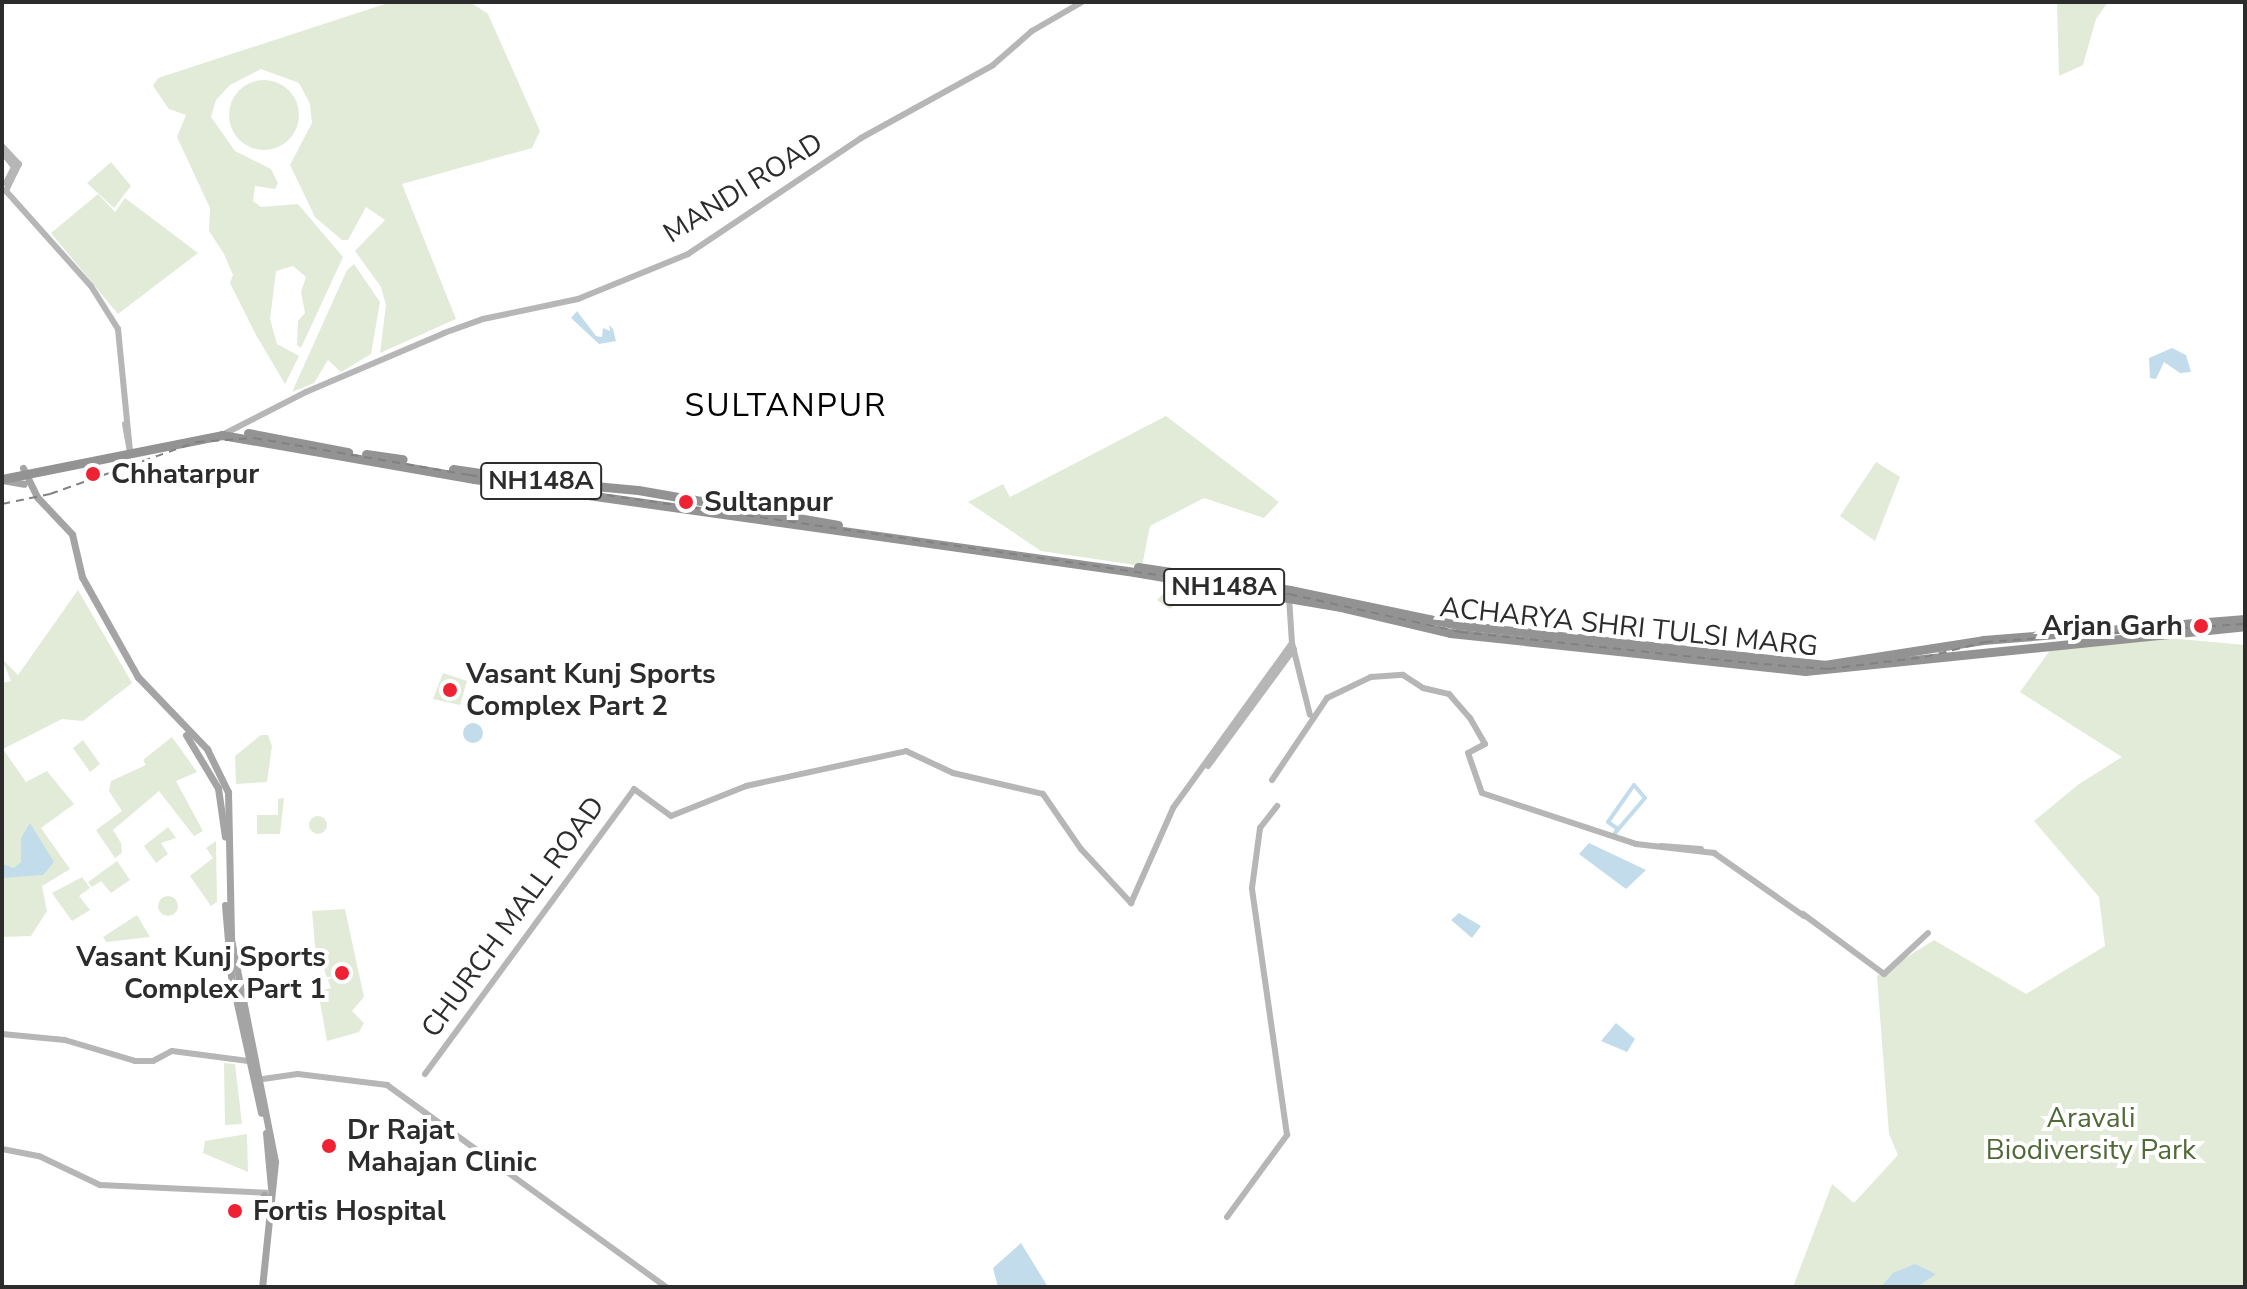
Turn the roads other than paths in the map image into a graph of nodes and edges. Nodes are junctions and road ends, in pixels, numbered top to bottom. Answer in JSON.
{"nodes":[{"id":1,"x":1082,"y":2,"type":"edge"},
{"id":2,"x":2,"y":146,"type":"edge"},
{"id":3,"x":2,"y":152,"type":"edge"},
{"id":4,"x":81,"y":277,"type":"junction"},
{"id":5,"x":220,"y":431,"type":"junction"},
{"id":6,"x":129,"y":447,"type":"junction"},
{"id":7,"x":45,"y":470,"type":"junction"},
{"id":8,"x":20,"y":471,"type":"junction"},
{"id":9,"x":2,"y":473,"type":"edge"},
{"id":10,"x":2,"y":480,"type":"edge"},
{"id":11,"x":24,"y":484,"type":"junction"},
{"id":12,"x":40,"y":500,"type":"junction"},
{"id":13,"x":1290,"y":594,"type":"junction"},
{"id":14,"x":2245,"y":619,"type":"edge"},
{"id":15,"x":2245,"y":626,"type":"edge"},
{"id":16,"x":1293,"y":646,"type":"junction"},
{"id":17,"x":1925,"y":654,"type":"junction"},
{"id":18,"x":1310,"y":715,"type":"dead end"},
{"id":19,"x":1272,"y":780,"type":"dead end"},
{"id":20,"x":1277,"y":806,"type":"dead end"},
{"id":21,"x":1928,"y":933,"type":"dead end"},
{"id":22,"x":2,"y":1034,"type":"edge"},
{"id":23,"x":248,"y":1061,"type":"junction"},
{"id":24,"x":425,"y":1074,"type":"dead end"},
{"id":25,"x":256,"y":1080,"type":"junction"},
{"id":26,"x":2,"y":1151,"type":"edge"},
{"id":27,"x":271,"y":1194,"type":"junction"},
{"id":28,"x":1227,"y":1217,"type":"dead end"},
{"id":29,"x":260,"y":1287,"type":"edge"},
{"id":30,"x":666,"y":1287,"type":"edge"}],
"edges":[{"from":1,"to":5,"type":"street","name":"MANDI ROAD"},
{"from":2,"to":4,"type":"street"},
{"from":3,"to":4,"type":"street"},
{"from":4,"to":6,"type":"street"},
{"from":5,"to":6,"type":"highway","number":"NH148A"},
{"from":5,"to":6,"type":"highway","name":"ACHARYA SHRI TULSI MARG","number":"NH148A"},
{"from":5,"to":13,"type":"highway","name":"ACHARYA SHRI TULSI MARG","number":"NH148A"},
{"from":6,"to":7,"type":"highway","number":"NH148A"},
{"from":6,"to":8,"type":"highway","number":"NH148A"},
{"from":7,"to":8,"type":"highway","number":"NH148A"},
{"from":7,"to":12,"type":"main road"},
{"from":8,"to":9,"type":"highway","number":"NH148A"},
{"from":8,"to":10,"type":"highway","number":"NH148A"},
{"from":8,"to":11,"type":"main road"},
{"from":8,"to":12,"type":"main road"},
{"from":10,"to":11,"type":"main road"},
{"from":11,"to":23,"type":"main road"},
{"from":12,"to":25,"type":"main road"},
{"from":13,"to":16,"type":"street"},
{"from":13,"to":17,"type":"highway","name":"ACHARYA SHRI TULSI MARG","number":"NH148A"},
{"from":14,"to":17,"type":"highway","name":"ACHARYA SHRI TULSI MARG","number":"NH148A"},
{"from":15,"to":17,"type":"highway","name":"ACHARYA SHRI TULSI MARG","number":"NH148A"},
{"from":16,"to":18,"type":"street"},
{"from":16,"to":24,"type":"street","name":"CHURCH MALL ROAD"},
{"from":19,"to":21,"type":"street"},
{"from":20,"to":28,"type":"street"},
{"from":22,"to":23,"type":"street"},
{"from":23,"to":25,"type":"main road"},
{"from":25,"to":27,"type":"main road"},
{"from":25,"to":30,"type":"street"},
{"from":26,"to":27,"type":"street"},
{"from":27,"to":29,"type":"main road"}]}
